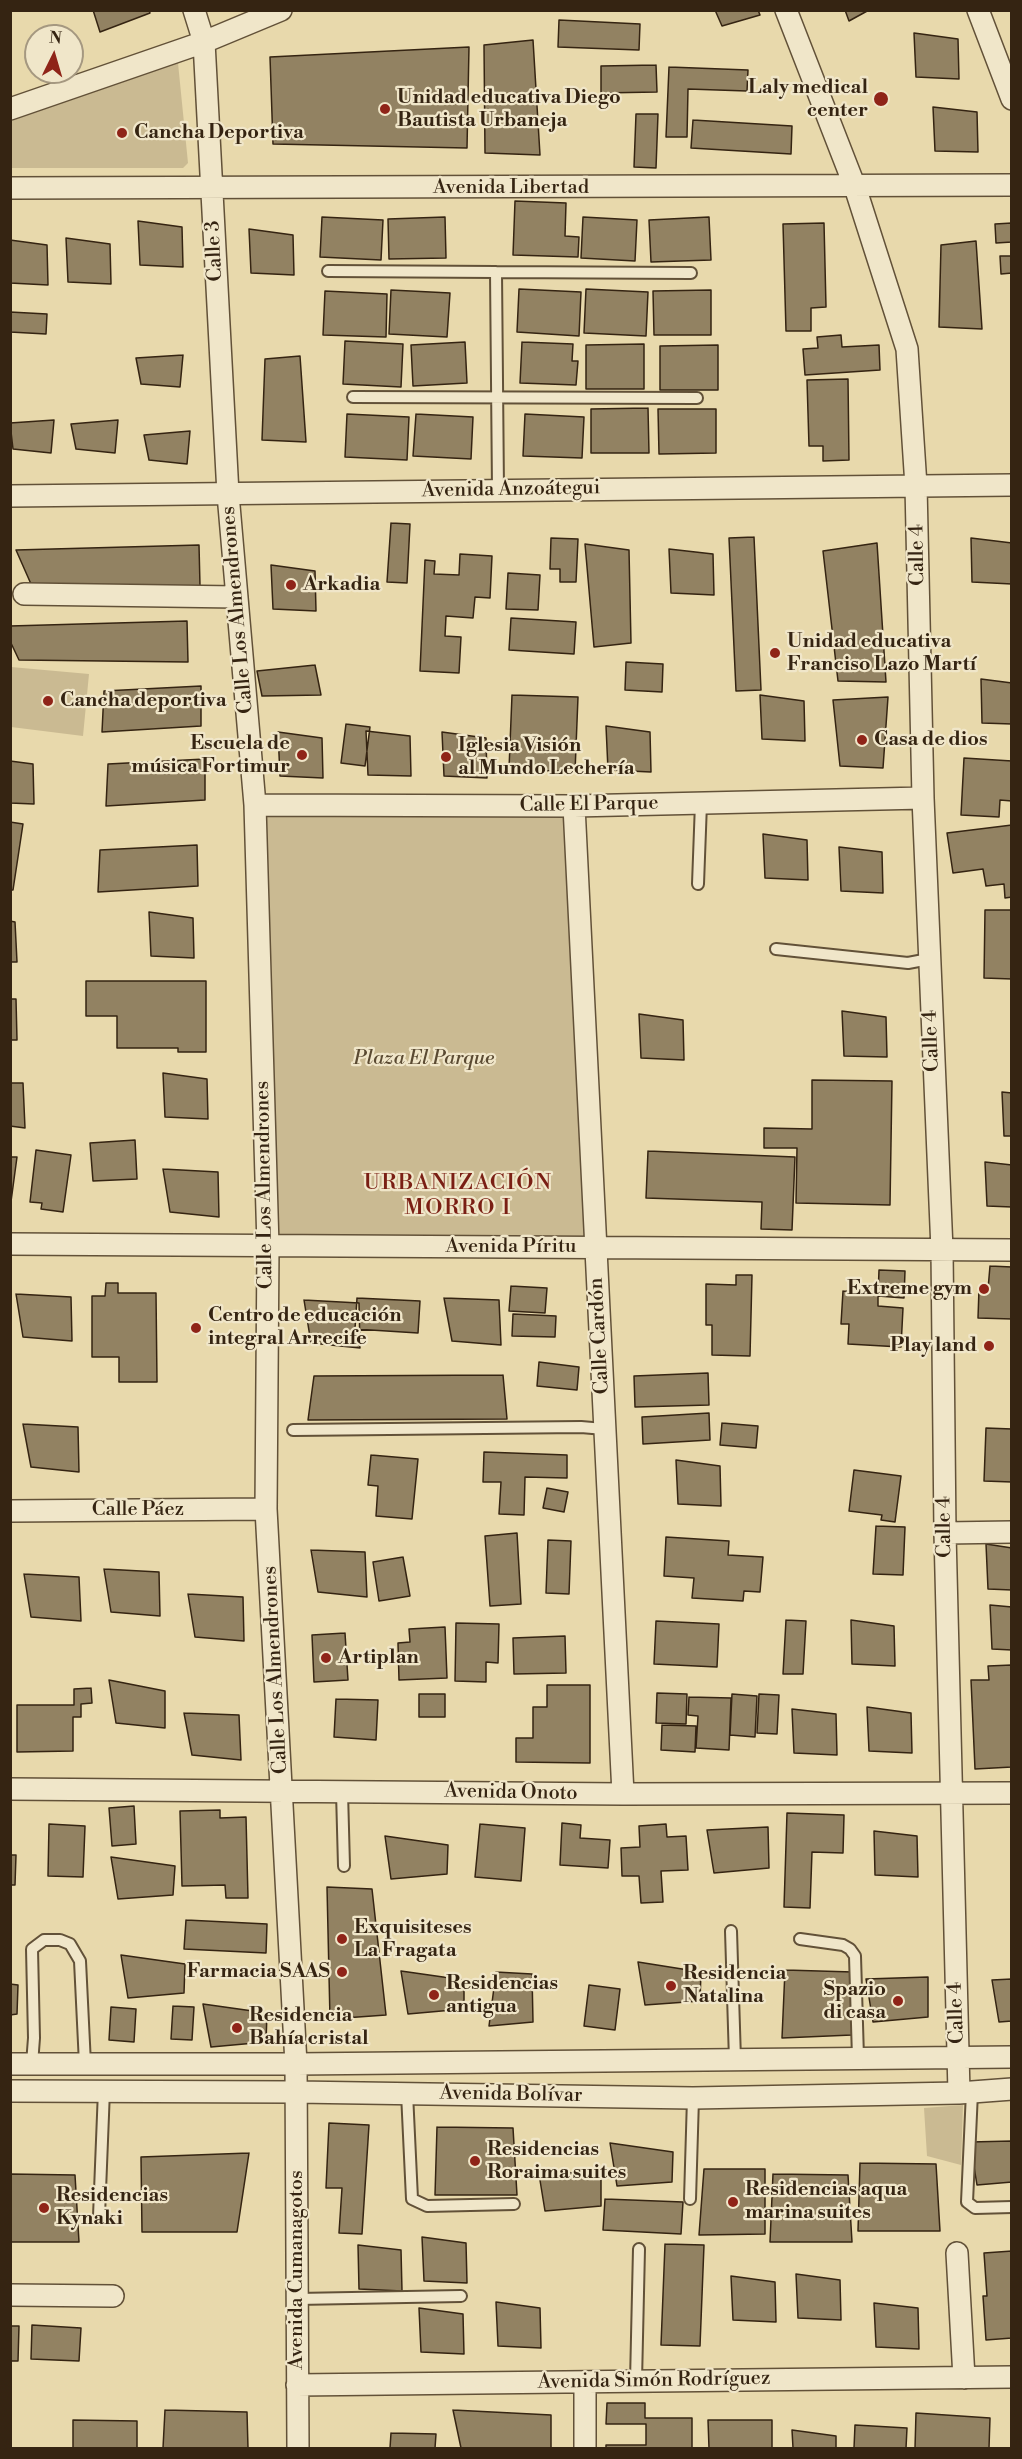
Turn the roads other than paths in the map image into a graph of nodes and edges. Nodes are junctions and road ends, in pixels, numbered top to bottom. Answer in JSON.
{"nodes":[{"id":1,"x":194,"y":10,"type":"edge"},
{"id":2,"x":281,"y":10,"type":"edge"},
{"id":3,"x":786,"y":10,"type":"edge"},
{"id":4,"x":978,"y":10,"type":"edge"},
{"id":5,"x":204,"y":42,"type":"junction"},
{"id":6,"x":1011,"y":99,"type":"edge"},
{"id":7,"x":10,"y":110,"type":"edge"},
{"id":8,"x":1011,"y":185,"type":"edge"},
{"id":9,"x":855,"y":187,"type":"junction"},
{"id":10,"x":10,"y":188,"type":"edge"},
{"id":11,"x":212,"y":188,"type":"junction"},
{"id":12,"x":328,"y":271,"type":"dead end"},
{"id":13,"x":496,"y":272,"type":"junction"},
{"id":14,"x":692,"y":273,"type":"dead end"},
{"id":15,"x":353,"y":397,"type":"dead end"},
{"id":16,"x":697,"y":398,"type":"dead end"},
{"id":17,"x":496,"y":399,"type":"junction"},
{"id":18,"x":1011,"y":485,"type":"edge"},
{"id":19,"x":916,"y":486,"type":"junction"},
{"id":20,"x":498,"y":490,"type":"junction"},
{"id":21,"x":228,"y":494,"type":"junction"},
{"id":22,"x":10,"y":496,"type":"edge"},
{"id":23,"x":24,"y":594,"type":"dead end"},
{"id":24,"x":237,"y":597,"type":"junction"},
{"id":25,"x":923,"y":798,"type":"junction"},
{"id":26,"x":701,"y":803,"type":"junction"},
{"id":27,"x":255,"y":805,"type":"junction"},
{"id":28,"x":574,"y":806,"type":"junction"},
{"id":29,"x":698,"y":884,"type":"dead end"},
{"id":30,"x":776,"y":949,"type":"dead end"},
{"id":31,"x":929,"y":959,"type":"junction"},
{"id":32,"x":10,"y":1244,"type":"edge"},
{"id":33,"x":268,"y":1246,"type":"junction"},
{"id":34,"x":595,"y":1248,"type":"junction"},
{"id":35,"x":942,"y":1250,"type":"junction"},
{"id":36,"x":1011,"y":1250,"type":"edge"},
{"id":37,"x":604,"y":1429,"type":"junction"},
{"id":38,"x":293,"y":1430,"type":"dead end"},
{"id":39,"x":266,"y":1509,"type":"junction"},
{"id":40,"x":10,"y":1511,"type":"edge"},
{"id":41,"x":1011,"y":1532,"type":"edge"},
{"id":42,"x":945,"y":1533,"type":"junction"},
{"id":43,"x":10,"y":1789,"type":"edge"},
{"id":44,"x":283,"y":1791,"type":"junction"},
{"id":45,"x":342,"y":1792,"type":"junction"},
{"id":46,"x":1011,"y":1793,"type":"edge"},
{"id":47,"x":623,"y":1794,"type":"junction"},
{"id":48,"x":951,"y":1794,"type":"junction"},
{"id":49,"x":344,"y":1866,"type":"dead end"},
{"id":50,"x":731,"y":1931,"type":"dead end"},
{"id":51,"x":800,"y":1940,"type":"dead end"},
{"id":52,"x":958,"y":2057,"type":"junction"},
{"id":53,"x":1011,"y":2057,"type":"edge"},
{"id":54,"x":858,"y":2058,"type":"junction"},
{"id":55,"x":735,"y":2060,"type":"junction"},
{"id":56,"x":10,"y":2064,"type":"edge"},
{"id":57,"x":32,"y":2064,"type":"junction"},
{"id":58,"x":85,"y":2064,"type":"junction"},
{"id":59,"x":296,"y":2064,"type":"junction"},
{"id":60,"x":1011,"y":2089,"type":"edge"},
{"id":61,"x":104,"y":2090,"type":"junction"},
{"id":62,"x":10,"y":2091,"type":"edge"},
{"id":63,"x":296,"y":2092,"type":"junction"},
{"id":64,"x":965,"y":2092,"type":"junction"},
{"id":65,"x":407,"y":2093,"type":"junction"},
{"id":66,"x":693,"y":2098,"type":"junction"},
{"id":67,"x":690,"y":2199,"type":"dead end"},
{"id":68,"x":514,"y":2204,"type":"dead end"},
{"id":69,"x":1011,"y":2207,"type":"edge"},
{"id":70,"x":99,"y":2216,"type":"dead end"},
{"id":71,"x":639,"y":2249,"type":"dead end"},
{"id":72,"x":957,"y":2253,"type":"dead end"},
{"id":73,"x":10,"y":2295,"type":"edge"},
{"id":74,"x":113,"y":2296,"type":"dead end"},
{"id":75,"x":461,"y":2296,"type":"dead end"},
{"id":76,"x":297,"y":2299,"type":"junction"},
{"id":77,"x":1011,"y":2377,"type":"edge"},
{"id":78,"x":964,"y":2378,"type":"junction"},
{"id":79,"x":636,"y":2381,"type":"junction"},
{"id":80,"x":585,"y":2382,"type":"junction"},
{"id":81,"x":297,"y":2385,"type":"junction"},
{"id":82,"x":298,"y":2448,"type":"edge"},
{"id":83,"x":585,"y":2448,"type":"edge"}],
"edges":[{"from":1,"to":5,"type":"street","name":"Calle 3"},
{"from":2,"to":5,"type":"street"},
{"from":3,"to":9,"type":"street","name":"Calle 4"},
{"from":4,"to":6,"type":"street"},
{"from":5,"to":7,"type":"street"},
{"from":5,"to":11,"type":"street","name":"Calle 3"},
{"from":8,"to":9,"type":"street","name":"Avenida Libertad"},
{"from":9,"to":11,"type":"street","name":"Avenida Libertad"},
{"from":9,"to":19,"type":"street","name":"Calle 4"},
{"from":10,"to":11,"type":"street","name":"Avenida Libertad"},
{"from":11,"to":21,"type":"street","name":"Calle 3"},
{"from":12,"to":13,"type":"lane"},
{"from":13,"to":14,"type":"lane"},
{"from":13,"to":17,"type":"lane"},
{"from":15,"to":17,"type":"lane"},
{"from":16,"to":17,"type":"lane"},
{"from":17,"to":20,"type":"lane"},
{"from":18,"to":19,"type":"street","name":"Avenida Anzoátegui"},
{"from":19,"to":20,"type":"street","name":"Avenida Anzoátegui"},
{"from":19,"to":25,"type":"street","name":"Calle 4"},
{"from":20,"to":21,"type":"street","name":"Avenida Anzoátegui"},
{"from":21,"to":22,"type":"street","name":"Avenida Anzoátegui"},
{"from":21,"to":24,"type":"street","name":"Calle Los Almendrones"},
{"from":23,"to":24,"type":"street"},
{"from":24,"to":27,"type":"street","name":"Calle Los Almendrones"},
{"from":25,"to":26,"type":"street","name":"Calle El Parque"},
{"from":25,"to":31,"type":"street","name":"Calle 4"},
{"from":26,"to":28,"type":"street","name":"Calle El Parque"},
{"from":26,"to":29,"type":"lane"},
{"from":27,"to":28,"type":"street","name":"Calle El Parque"},
{"from":27,"to":33,"type":"street","name":"Calle Los Almendrones"},
{"from":28,"to":34,"type":"street","name":"Calle Cardón"},
{"from":30,"to":31,"type":"lane"},
{"from":31,"to":35,"type":"street","name":"Calle 4"},
{"from":32,"to":33,"type":"street","name":"Avenida Píritu"},
{"from":33,"to":34,"type":"street","name":"Avenida Píritu"},
{"from":33,"to":39,"type":"street","name":"Calle Los Almendrones"},
{"from":34,"to":35,"type":"street","name":"Avenida Píritu"},
{"from":34,"to":37,"type":"street","name":"Calle Cardón"},
{"from":35,"to":36,"type":"street","name":"Avenida Píritu"},
{"from":35,"to":42,"type":"street","name":"Calle 4"},
{"from":37,"to":38,"type":"lane"},
{"from":37,"to":47,"type":"street","name":"Calle Cardón"},
{"from":39,"to":40,"type":"street","name":"Calle Páez"},
{"from":39,"to":44,"type":"street","name":"Calle Los Almendrones"},
{"from":41,"to":42,"type":"street"},
{"from":42,"to":48,"type":"street","name":"Calle 4"},
{"from":43,"to":44,"type":"street","name":"Avenida Onoto"},
{"from":44,"to":45,"type":"street","name":"Avenida Onoto"},
{"from":44,"to":59,"type":"street","name":"Calle Los Almendrones"},
{"from":45,"to":47,"type":"street","name":"Avenida Onoto"},
{"from":45,"to":49,"type":"lane"},
{"from":46,"to":48,"type":"street","name":"Avenida Onoto"},
{"from":47,"to":48,"type":"street","name":"Avenida Onoto"},
{"from":48,"to":52,"type":"street","name":"Calle 4"},
{"from":50,"to":55,"type":"lane"},
{"from":51,"to":54,"type":"lane"},
{"from":52,"to":53,"type":"street","name":"Avenida Bolívar"},
{"from":52,"to":54,"type":"street","name":"Avenida Bolívar"},
{"from":52,"to":64,"type":"street","name":"Calle 4"},
{"from":54,"to":55,"type":"street","name":"Avenida Bolívar"},
{"from":55,"to":59,"type":"street","name":"Avenida Bolívar"},
{"from":56,"to":57,"type":"street","name":"Avenida Bolívar"},
{"from":57,"to":58,"type":"street","name":"Avenida Bolívar"},
{"from":57,"to":58,"type":"lane"},
{"from":58,"to":59,"type":"street","name":"Avenida Bolívar"},
{"from":59,"to":63,"type":"street","name":"Calle Los Almendrones"},
{"from":60,"to":64,"type":"street","name":"Avenida Bolívar"},
{"from":61,"to":62,"type":"street","name":"Avenida Bolívar"},
{"from":61,"to":63,"type":"street","name":"Avenida Bolívar"},
{"from":61,"to":70,"type":"lane"},
{"from":63,"to":65,"type":"street","name":"Avenida Bolívar"},
{"from":63,"to":76,"type":"street","name":"Avenida Cumanagotos"},
{"from":64,"to":66,"type":"street","name":"Avenida Bolívar"},
{"from":64,"to":69,"type":"lane"},
{"from":65,"to":66,"type":"street","name":"Avenida Bolívar"},
{"from":65,"to":68,"type":"lane"},
{"from":66,"to":67,"type":"lane"},
{"from":71,"to":79,"type":"lane"},
{"from":72,"to":78,"type":"street"},
{"from":73,"to":74,"type":"street"},
{"from":75,"to":76,"type":"lane"},
{"from":76,"to":81,"type":"street","name":"Avenida Cumanagotos"},
{"from":77,"to":78,"type":"street","name":"Avenida Simón Rodríguez"},
{"from":78,"to":79,"type":"street","name":"Avenida Simón Rodríguez"},
{"from":79,"to":80,"type":"street","name":"Avenida Simón Rodríguez"},
{"from":80,"to":81,"type":"street","name":"Avenida Simón Rodríguez"},
{"from":80,"to":83,"type":"street"},
{"from":81,"to":82,"type":"street","name":"Avenida Cumanagotos"}]}
